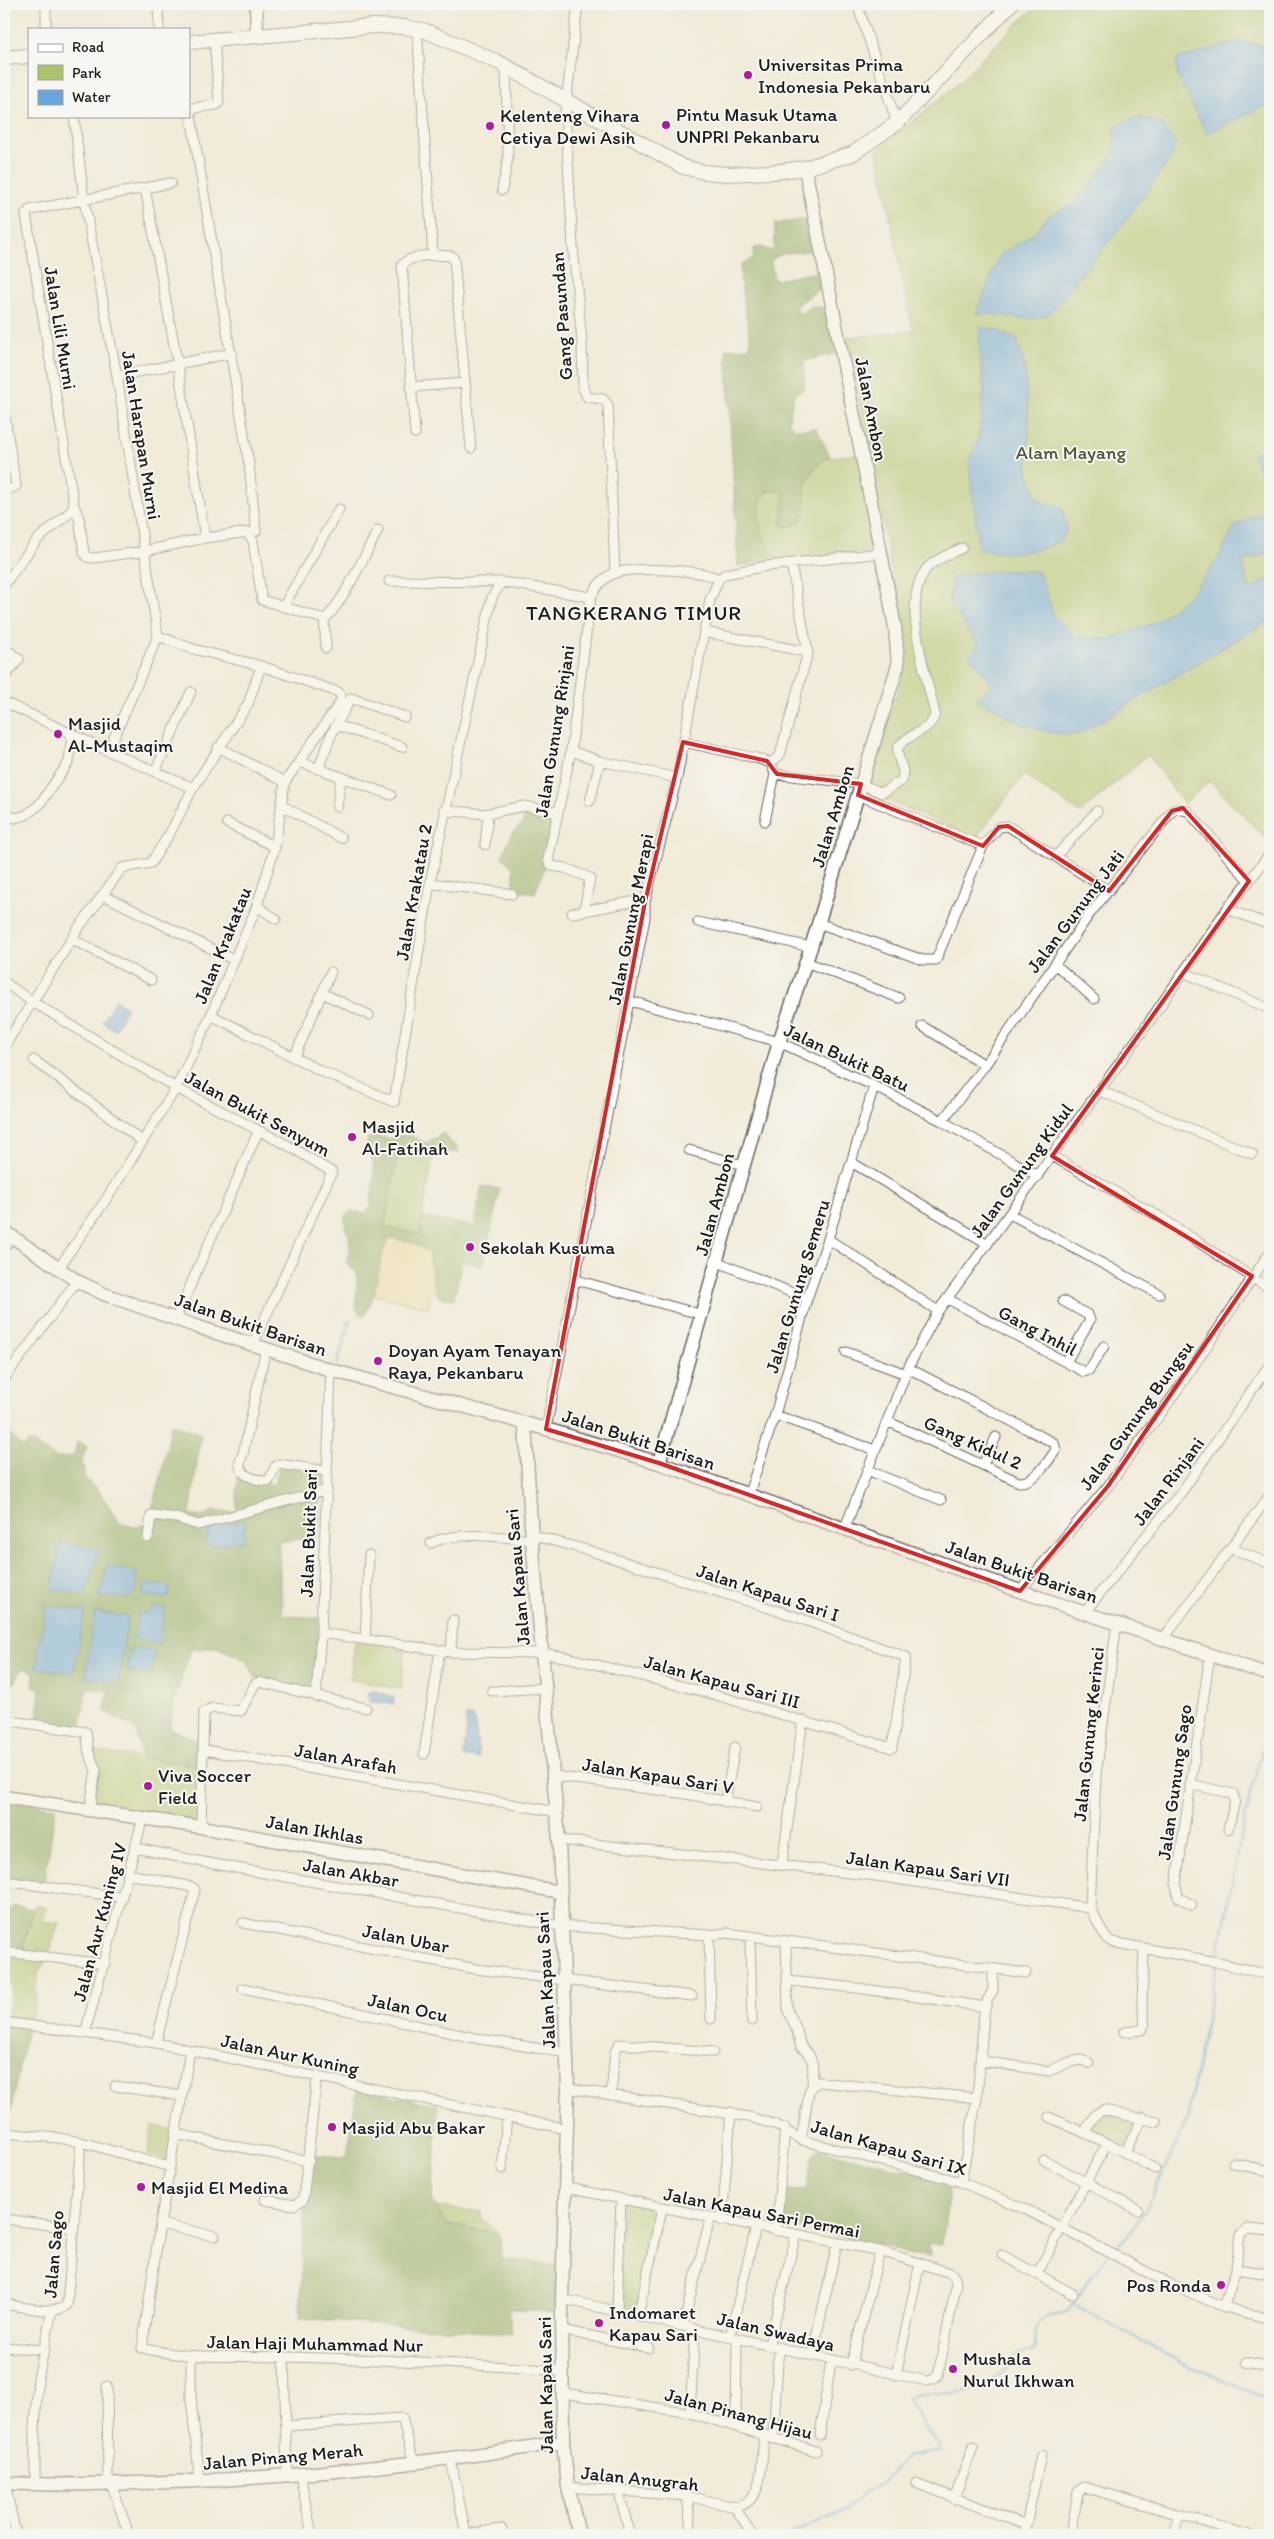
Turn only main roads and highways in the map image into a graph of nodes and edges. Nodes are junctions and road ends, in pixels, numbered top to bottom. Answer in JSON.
{"nodes":[{"id":1,"x":1011,"y":4,"type":"edge"},
{"id":2,"x":190,"y":42,"type":"edge"},
{"id":3,"x":28,"y":56,"type":"edge"},
{"id":4,"x":4,"y":58,"type":"edge"}],
"edges":[{"from":1,"to":2,"type":"main road"},
{"from":3,"to":4,"type":"main road"}]}
